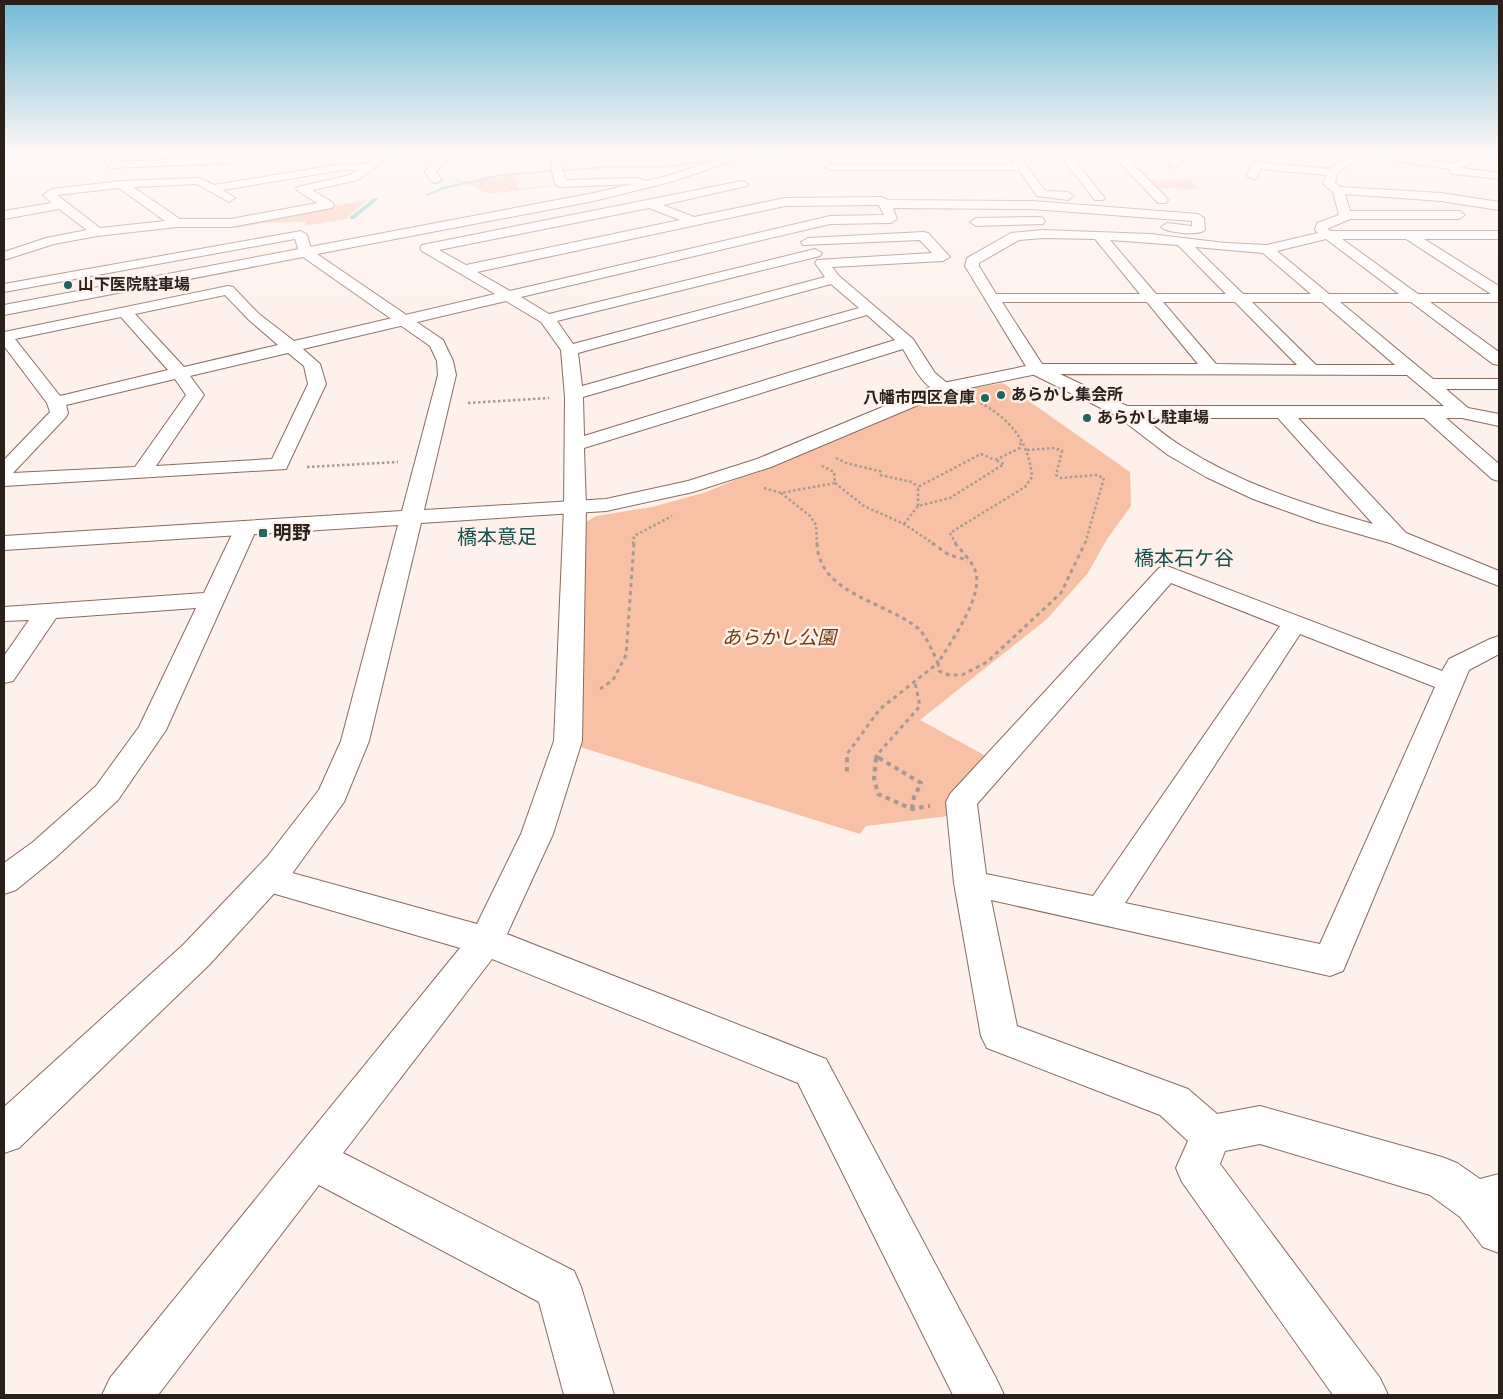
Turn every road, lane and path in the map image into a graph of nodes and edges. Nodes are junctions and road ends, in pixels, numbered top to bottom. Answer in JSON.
{"nodes":[{"id":1,"x":76,"y":217,"type":"edge"},
{"id":2,"x":169,"y":217,"type":"edge"},
{"id":3,"x":263,"y":217,"type":"edge"},
{"id":4,"x":485,"y":217,"type":"edge"},
{"id":5,"x":554,"y":217,"type":"edge"},
{"id":6,"x":581,"y":217,"type":"edge"},
{"id":7,"x":684,"y":217,"type":"edge"},
{"id":8,"x":711,"y":217,"type":"edge"},
{"id":9,"x":891,"y":217,"type":"edge"},
{"id":10,"x":1074,"y":217,"type":"edge"},
{"id":11,"x":1189,"y":217,"type":"edge"},
{"id":12,"x":1344,"y":217,"type":"edge"},
{"id":13,"x":1463,"y":217,"type":"edge"},
{"id":14,"x":259,"y":218,"type":"joint"},
{"id":15,"x":562,"y":221,"type":"junction"},
{"id":16,"x":693,"y":221,"type":"junction"},
{"id":17,"x":1050,"y":221,"type":"dead end"},
{"id":18,"x":976,"y":222,"type":"dead end"},
{"id":19,"x":177,"y":223,"type":"junction"},
{"id":20,"x":97,"y":232,"type":"junction"},
{"id":21,"x":1099,"y":235,"type":"junction"},
{"id":22,"x":1328,"y":235,"type":"junction"},
{"id":23,"x":1409,"y":235,"type":"junction"},
{"id":24,"x":1498,"y":236,"type":"edge"},
{"id":25,"x":10,"y":237,"type":"dead end"},
{"id":26,"x":129,"y":242,"type":"dead end"},
{"id":27,"x":1182,"y":242,"type":"junction"},
{"id":28,"x":811,"y":247,"type":"junction"},
{"id":29,"x":222,"y":248,"type":"junction"},
{"id":30,"x":22,"y":249,"type":"junction"},
{"id":31,"x":1267,"y":249,"type":"junction"},
{"id":32,"x":305,"y":252,"type":"junction"},
{"id":33,"x":4,"y":256,"type":"edge"},
{"id":34,"x":42,"y":258,"type":"dead end"},
{"id":35,"x":4,"y":264,"type":"edge"},
{"id":36,"x":465,"y":270,"type":"junction"},
{"id":37,"x":84,"y":273,"type":"junction"},
{"id":38,"x":834,"y":279,"type":"junction"},
{"id":39,"x":4,"y":288,"type":"edge"},
{"id":40,"x":101,"y":291,"type":"junction"},
{"id":41,"x":1499,"y":292,"type":"edge"},
{"id":42,"x":510,"y":296,"type":"junction"},
{"id":43,"x":991,"y":298,"type":"junction"},
{"id":44,"x":1152,"y":298,"type":"junction"},
{"id":45,"x":1239,"y":298,"type":"junction"},
{"id":46,"x":1326,"y":298,"type":"junction"},
{"id":47,"x":1415,"y":298,"type":"junction"},
{"id":48,"x":1499,"y":298,"type":"edge"},
{"id":49,"x":4,"y":310,"type":"edge"},
{"id":50,"x":869,"y":310,"type":"junction"},
{"id":51,"x":125,"y":312,"type":"junction"},
{"id":52,"x":547,"y":319,"type":"junction"},
{"id":53,"x":405,"y":320,"type":"junction"},
{"id":54,"x":4,"y":337,"type":"edge"},
{"id":55,"x":907,"y":342,"type":"junction"},
{"id":56,"x":292,"y":347,"type":"junction"},
{"id":57,"x":569,"y":350,"type":"junction"},
{"id":58,"x":1499,"y":360,"type":"edge"},
{"id":59,"x":1036,"y":369,"type":"junction"},
{"id":60,"x":1212,"y":369,"type":"junction"},
{"id":61,"x":1311,"y":370,"type":"junction"},
{"id":62,"x":1411,"y":370,"type":"junction"},
{"id":63,"x":180,"y":373,"type":"junction"},
{"id":64,"x":1428,"y":384,"type":"junction"},
{"id":65,"x":1499,"y":384,"type":"edge"},
{"id":66,"x":944,"y":388,"type":"junction"},
{"id":67,"x":573,"y":395,"type":"junction"},
{"id":68,"x":56,"y":402,"type":"junction"},
{"id":69,"x":440,"y":404,"type":"junction"},
{"id":70,"x":1124,"y":412,"type":"junction"},
{"id":71,"x":1462,"y":412,"type":"junction"},
{"id":72,"x":1284,"y":413,"type":"junction"},
{"id":73,"x":1431,"y":414,"type":"junction"},
{"id":74,"x":1499,"y":420,"type":"edge"},
{"id":75,"x":1021,"y":438,"type":"junction"},
{"id":76,"x":574,"y":445,"type":"junction"},
{"id":77,"x":1027,"y":450,"type":"junction"},
{"id":78,"x":995,"y":460,"type":"junction"},
{"id":79,"x":425,"y":461,"type":"junction"},
{"id":80,"x":846,"y":463,"type":"dead end"},
{"id":81,"x":819,"y":464,"type":"dead end"},
{"id":82,"x":279,"y":465,"type":"junction"},
{"id":83,"x":4,"y":472,"type":"edge"},
{"id":84,"x":141,"y":473,"type":"junction"},
{"id":85,"x":1499,"y":475,"type":"edge"},
{"id":86,"x":4,"y":480,"type":"edge"},
{"id":87,"x":835,"y":482,"type":"junction"},
{"id":88,"x":757,"y":486,"type":"dead end"},
{"id":89,"x":918,"y":487,"type":"junction"},
{"id":90,"x":781,"y":493,"type":"junction"},
{"id":91,"x":918,"y":506,"type":"junction"},
{"id":92,"x":575,"y":508,"type":"junction"},
{"id":93,"x":680,"y":513,"type":"dead end"},
{"id":94,"x":411,"y":517,"type":"junction"},
{"id":95,"x":904,"y":524,"type":"junction"},
{"id":96,"x":246,"y":528,"type":"junction"},
{"id":97,"x":1398,"y":538,"type":"junction"},
{"id":98,"x":4,"y":544,"type":"edge"},
{"id":99,"x":968,"y":560,"type":"junction"},
{"id":100,"x":1499,"y":579,"type":"edge"},
{"id":101,"x":212,"y":600,"type":"junction"},
{"id":102,"x":48,"y":611,"type":"junction"},
{"id":103,"x":4,"y":614,"type":"edge"},
{"id":104,"x":1295,"y":623,"type":"junction"},
{"id":105,"x":1499,"y":644,"type":"edge"},
{"id":106,"x":938,"y":663,"type":"junction"},
{"id":107,"x":4,"y":675,"type":"edge"},
{"id":108,"x":915,"y":683,"type":"junction"},
{"id":109,"x":1450,"y":683,"type":"junction"},
{"id":110,"x":569,"y":710,"type":"junction"},
{"id":111,"x":876,"y":756,"type":"junction"},
{"id":112,"x":847,"y":775,"type":"dead end"},
{"id":113,"x":961,"y":802,"type":"junction"},
{"id":114,"x":912,"y":809,"type":"junction"},
{"id":115,"x":267,"y":878,"type":"junction"},
{"id":116,"x":4,"y":881,"type":"edge"},
{"id":117,"x":971,"y":883,"type":"junction"},
{"id":118,"x":1101,"y":911,"type":"junction"},
{"id":119,"x":486,"y":941,"type":"junction"},
{"id":120,"x":4,"y":1134,"type":"edge"},
{"id":121,"x":1211,"y":1135,"type":"junction"},
{"id":122,"x":313,"y":1160,"type":"junction"},
{"id":123,"x":1491,"y":1209,"type":"edge"},
{"id":124,"x":127,"y":1395,"type":"edge"},
{"id":125,"x":589,"y":1395,"type":"edge"},
{"id":126,"x":979,"y":1395,"type":"edge"},
{"id":127,"x":1363,"y":1395,"type":"edge"}],
"edges":[{"from":1,"to":20,"type":"street"},
{"from":2,"to":19,"type":"street"},
{"from":3,"to":14,"type":"street"},
{"from":4,"to":32,"type":"street"},
{"from":5,"to":15,"type":"street"},
{"from":6,"to":15,"type":"street"},
{"from":7,"to":16,"type":"street"},
{"from":8,"to":16,"type":"street"},
{"from":9,"to":28,"type":"street"},
{"from":10,"to":11,"type":"street"},
{"from":12,"to":22,"type":"street"},
{"from":13,"to":24,"type":"street"},
{"from":14,"to":19,"type":"street"},
{"from":15,"to":36,"type":"street"},
{"from":16,"to":36,"type":"street"},
{"from":17,"to":18,"type":"street"},
{"from":19,"to":20,"type":"street"},
{"from":20,"to":30,"type":"street"},
{"from":21,"to":27,"type":"street"},
{"from":21,"to":43,"type":"street"},
{"from":21,"to":44,"type":"street"},
{"from":22,"to":23,"type":"street"},
{"from":22,"to":31,"type":"street"},
{"from":22,"to":47,"type":"street"},
{"from":23,"to":24,"type":"street"},
{"from":23,"to":41,"type":"street"},
{"from":25,"to":30,"type":"street"},
{"from":26,"to":29,"type":"street"},
{"from":27,"to":31,"type":"street"},
{"from":27,"to":45,"type":"street"},
{"from":28,"to":28,"type":"street"},
{"from":28,"to":38,"type":"street"},
{"from":28,"to":42,"type":"street"},
{"from":28,"to":52,"type":"street"},
{"from":29,"to":32,"type":"street"},
{"from":29,"to":37,"type":"street"},
{"from":30,"to":33,"type":"street"},
{"from":31,"to":46,"type":"street"},
{"from":32,"to":40,"type":"street"},
{"from":32,"to":53,"type":"street"},
{"from":34,"to":35,"type":"street"},
{"from":36,"to":42,"type":"street"},
{"from":37,"to":39,"type":"street"},
{"from":37,"to":40,"type":"street"},
{"from":38,"to":50,"type":"street"},
{"from":38,"to":57,"type":"street"},
{"from":40,"to":49,"type":"street"},
{"from":42,"to":52,"type":"street"},
{"from":42,"to":53,"type":"street"},
{"from":43,"to":44,"type":"street"},
{"from":43,"to":59,"type":"street"},
{"from":44,"to":45,"type":"street"},
{"from":44,"to":60,"type":"street"},
{"from":45,"to":46,"type":"street"},
{"from":45,"to":61,"type":"street"},
{"from":46,"to":47,"type":"street"},
{"from":46,"to":62,"type":"street"},
{"from":47,"to":48,"type":"street"},
{"from":47,"to":58,"type":"street"},
{"from":50,"to":55,"type":"street"},
{"from":50,"to":67,"type":"street"},
{"from":51,"to":54,"type":"street"},
{"from":51,"to":56,"type":"street"},
{"from":51,"to":63,"type":"street"},
{"from":52,"to":57,"type":"street"},
{"from":53,"to":56,"type":"street"},
{"from":53,"to":69,"type":"street"},
{"from":54,"to":68,"type":"street"},
{"from":55,"to":66,"type":"street"},
{"from":55,"to":76,"type":"street"},
{"from":56,"to":63,"type":"street"},
{"from":56,"to":82,"type":"street"},
{"from":57,"to":67,"type":"street"},
{"from":59,"to":60,"type":"street"},
{"from":59,"to":66,"type":"street"},
{"from":59,"to":70,"type":"street"},
{"from":60,"to":61,"type":"street"},
{"from":61,"to":62,"type":"street"},
{"from":62,"to":64,"type":"street"},
{"from":63,"to":68,"type":"street"},
{"from":63,"to":84,"type":"street"},
{"from":64,"to":65,"type":"street"},
{"from":64,"to":71,"type":"street"},
{"from":66,"to":75,"type":"path"},
{"from":66,"to":92,"type":"street"},
{"from":67,"to":69,"type":"path"},
{"from":67,"to":76,"type":"street"},
{"from":68,"to":83,"type":"street"},
{"from":69,"to":79,"type":"street"},
{"from":70,"to":72,"type":"street"},
{"from":70,"to":97,"type":"street"},
{"from":71,"to":73,"type":"street"},
{"from":71,"to":74,"type":"street"},
{"from":72,"to":73,"type":"street"},
{"from":72,"to":97,"type":"street"},
{"from":73,"to":85,"type":"street"},
{"from":75,"to":77,"type":"path"},
{"from":75,"to":78,"type":"path"},
{"from":76,"to":92,"type":"street"},
{"from":77,"to":99,"type":"path"},
{"from":77,"to":106,"type":"path"},
{"from":78,"to":89,"type":"path"},
{"from":78,"to":91,"type":"path"},
{"from":79,"to":82,"type":"path"},
{"from":79,"to":94,"type":"street"},
{"from":80,"to":89,"type":"path"},
{"from":81,"to":87,"type":"path"},
{"from":82,"to":84,"type":"street"},
{"from":84,"to":86,"type":"street"},
{"from":87,"to":90,"type":"path"},
{"from":87,"to":95,"type":"path"},
{"from":88,"to":90,"type":"path"},
{"from":89,"to":91,"type":"path"},
{"from":90,"to":106,"type":"path"},
{"from":91,"to":95,"type":"path"},
{"from":92,"to":94,"type":"street"},
{"from":92,"to":110,"type":"street"},
{"from":93,"to":110,"type":"path"},
{"from":94,"to":96,"type":"street"},
{"from":94,"to":115,"type":"street"},
{"from":95,"to":99,"type":"path"},
{"from":96,"to":98,"type":"street"},
{"from":96,"to":101,"type":"street"},
{"from":97,"to":100,"type":"street"},
{"from":99,"to":106,"type":"path"},
{"from":101,"to":102,"type":"street"},
{"from":101,"to":116,"type":"street"},
{"from":102,"to":103,"type":"street"},
{"from":102,"to":107,"type":"street"},
{"from":104,"to":109,"type":"street"},
{"from":104,"to":113,"type":"street"},
{"from":104,"to":118,"type":"street"},
{"from":105,"to":109,"type":"street"},
{"from":106,"to":108,"type":"path"},
{"from":108,"to":111,"type":"path"},
{"from":108,"to":112,"type":"path"},
{"from":109,"to":118,"type":"street"},
{"from":110,"to":119,"type":"street"},
{"from":111,"to":114,"type":"path"},
{"from":111,"to":114,"type":"path"},
{"from":113,"to":114,"type":"path"},
{"from":113,"to":117,"type":"street"},
{"from":115,"to":119,"type":"street"},
{"from":115,"to":120,"type":"street"},
{"from":117,"to":118,"type":"street"},
{"from":117,"to":121,"type":"street"},
{"from":119,"to":122,"type":"street"},
{"from":119,"to":126,"type":"street"},
{"from":121,"to":123,"type":"street"},
{"from":121,"to":127,"type":"street"},
{"from":122,"to":124,"type":"street"},
{"from":122,"to":125,"type":"street"}]}
